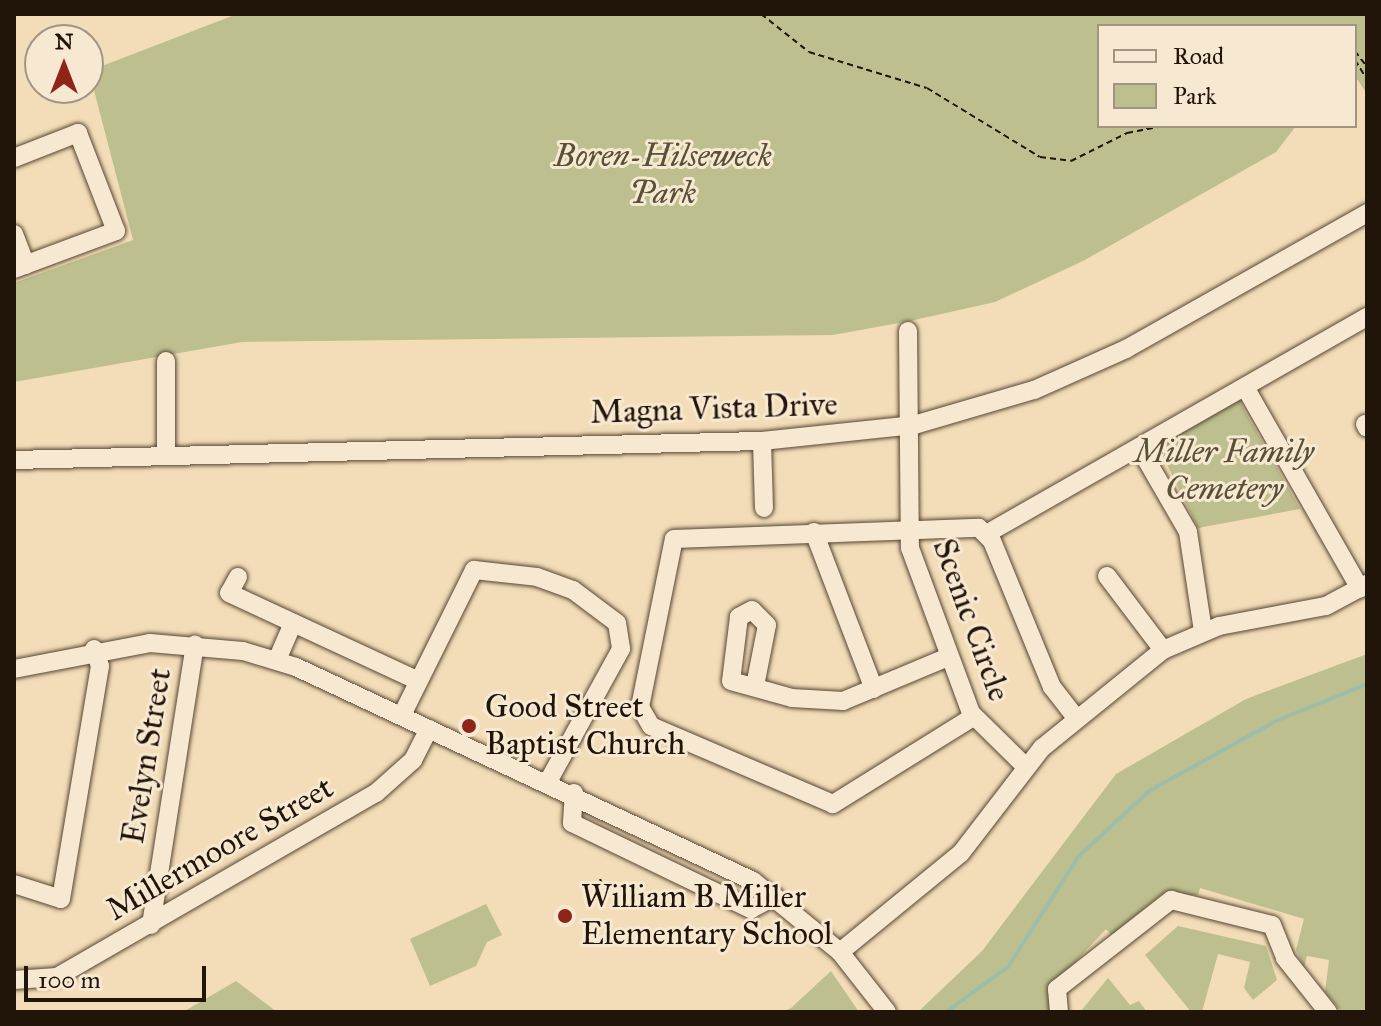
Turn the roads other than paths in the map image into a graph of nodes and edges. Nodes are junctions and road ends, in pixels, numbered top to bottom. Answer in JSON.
{"nodes":[{"id":1,"x":14,"y":158,"type":"edge"},
{"id":2,"x":1367,"y":213,"type":"edge"},
{"id":3,"x":14,"y":234,"type":"edge"},
{"id":4,"x":20,"y":267,"type":"edge"},
{"id":5,"x":1367,"y":317,"type":"edge"},
{"id":6,"x":908,"y":331,"type":"dead end"},
{"id":7,"x":166,"y":361,"type":"dead end"},
{"id":8,"x":1245,"y":387,"type":"junction"},
{"id":9,"x":914,"y":425,"type":"junction"},
{"id":10,"x":762,"y":441,"type":"junction"},
{"id":11,"x":1139,"y":447,"type":"junction"},
{"id":12,"x":166,"y":453,"type":"junction"},
{"id":13,"x":14,"y":460,"type":"edge"},
{"id":14,"x":764,"y":508,"type":"dead end"},
{"id":15,"x":907,"y":529,"type":"junction"},
{"id":16,"x":814,"y":532,"type":"junction"},
{"id":17,"x":988,"y":533,"type":"junction"},
{"id":18,"x":1107,"y":576,"type":"dead end"},
{"id":19,"x":238,"y":577,"type":"dead end"},
{"id":20,"x":1363,"y":587,"type":"edge"},
{"id":21,"x":293,"y":623,"type":"junction"},
{"id":22,"x":1203,"y":631,"type":"junction"},
{"id":23,"x":195,"y":644,"type":"junction"},
{"id":24,"x":94,"y":649,"type":"junction"},
{"id":25,"x":1163,"y":650,"type":"junction"},
{"id":26,"x":948,"y":657,"type":"junction"},
{"id":27,"x":277,"y":660,"type":"junction"},
{"id":28,"x":14,"y":669,"type":"edge"},
{"id":29,"x":416,"y":680,"type":"junction"},
{"id":30,"x":755,"y":686,"type":"dead end"},
{"id":31,"x":874,"y":689,"type":"junction"},
{"id":32,"x":402,"y":715,"type":"junction"},
{"id":33,"x":973,"y":717,"type":"junction"},
{"id":34,"x":1076,"y":718,"type":"junction"},
{"id":35,"x":429,"y":729,"type":"junction"},
{"id":36,"x":1024,"y":765,"type":"junction"},
{"id":37,"x":548,"y":782,"type":"junction"},
{"id":38,"x":574,"y":793,"type":"junction"},
{"id":39,"x":14,"y":884,"type":"edge"},
{"id":40,"x":775,"y":896,"type":"junction"},
{"id":41,"x":151,"y":925,"type":"junction"},
{"id":42,"x":840,"y":952,"type":"junction"},
{"id":43,"x":14,"y":980,"type":"edge"},
{"id":44,"x":887,"y":1012,"type":"edge"},
{"id":45,"x":1059,"y":1012,"type":"edge"},
{"id":46,"x":1328,"y":1012,"type":"edge"}],
"edges":[{"from":1,"to":4,"type":"street"},
{"from":2,"to":9,"type":"street","name":"Magna Vista Drive"},
{"from":3,"to":4,"type":"street"},
{"from":5,"to":8,"type":"street"},
{"from":6,"to":9,"type":"street","name":"Scenic Circle"},
{"from":7,"to":12,"type":"street"},
{"from":8,"to":11,"type":"street"},
{"from":8,"to":20,"type":"street"},
{"from":9,"to":10,"type":"street","name":"Magna Vista Drive"},
{"from":9,"to":15,"type":"street","name":"Scenic Circle"},
{"from":10,"to":12,"type":"street","name":"Magna Vista Drive"},
{"from":10,"to":14,"type":"street"},
{"from":11,"to":17,"type":"street"},
{"from":11,"to":22,"type":"street"},
{"from":12,"to":13,"type":"street","name":"Magna Vista Drive"},
{"from":15,"to":16,"type":"street"},
{"from":15,"to":17,"type":"street"},
{"from":15,"to":26,"type":"street","name":"Scenic Circle"},
{"from":16,"to":31,"type":"street"},
{"from":16,"to":33,"type":"street"},
{"from":17,"to":34,"type":"street"},
{"from":18,"to":25,"type":"street"},
{"from":19,"to":21,"type":"street"},
{"from":20,"to":22,"type":"street"},
{"from":21,"to":27,"type":"street"},
{"from":21,"to":29,"type":"street"},
{"from":22,"to":25,"type":"street"},
{"from":23,"to":24,"type":"street"},
{"from":23,"to":27,"type":"street"},
{"from":23,"to":41,"type":"street","name":"Evelyn Street"},
{"from":24,"to":28,"type":"street"},
{"from":24,"to":39,"type":"street"},
{"from":25,"to":34,"type":"street"},
{"from":26,"to":31,"type":"street"},
{"from":26,"to":33,"type":"street","name":"Scenic Circle"},
{"from":27,"to":32,"type":"street"},
{"from":29,"to":32,"type":"street"},
{"from":29,"to":37,"type":"street"},
{"from":30,"to":31,"type":"street"},
{"from":32,"to":35,"type":"street"},
{"from":33,"to":36,"type":"street","name":"Scenic Circle"},
{"from":34,"to":36,"type":"street"},
{"from":35,"to":37,"type":"street"},
{"from":35,"to":41,"type":"street","name":"Millermoore Street"},
{"from":36,"to":42,"type":"street"},
{"from":37,"to":38,"type":"street"},
{"from":38,"to":40,"type":"street"},
{"from":38,"to":40,"type":"street"},
{"from":40,"to":42,"type":"street"},
{"from":41,"to":43,"type":"street","name":"Millermoore Street"},
{"from":42,"to":44,"type":"street"},
{"from":45,"to":46,"type":"street"}]}
